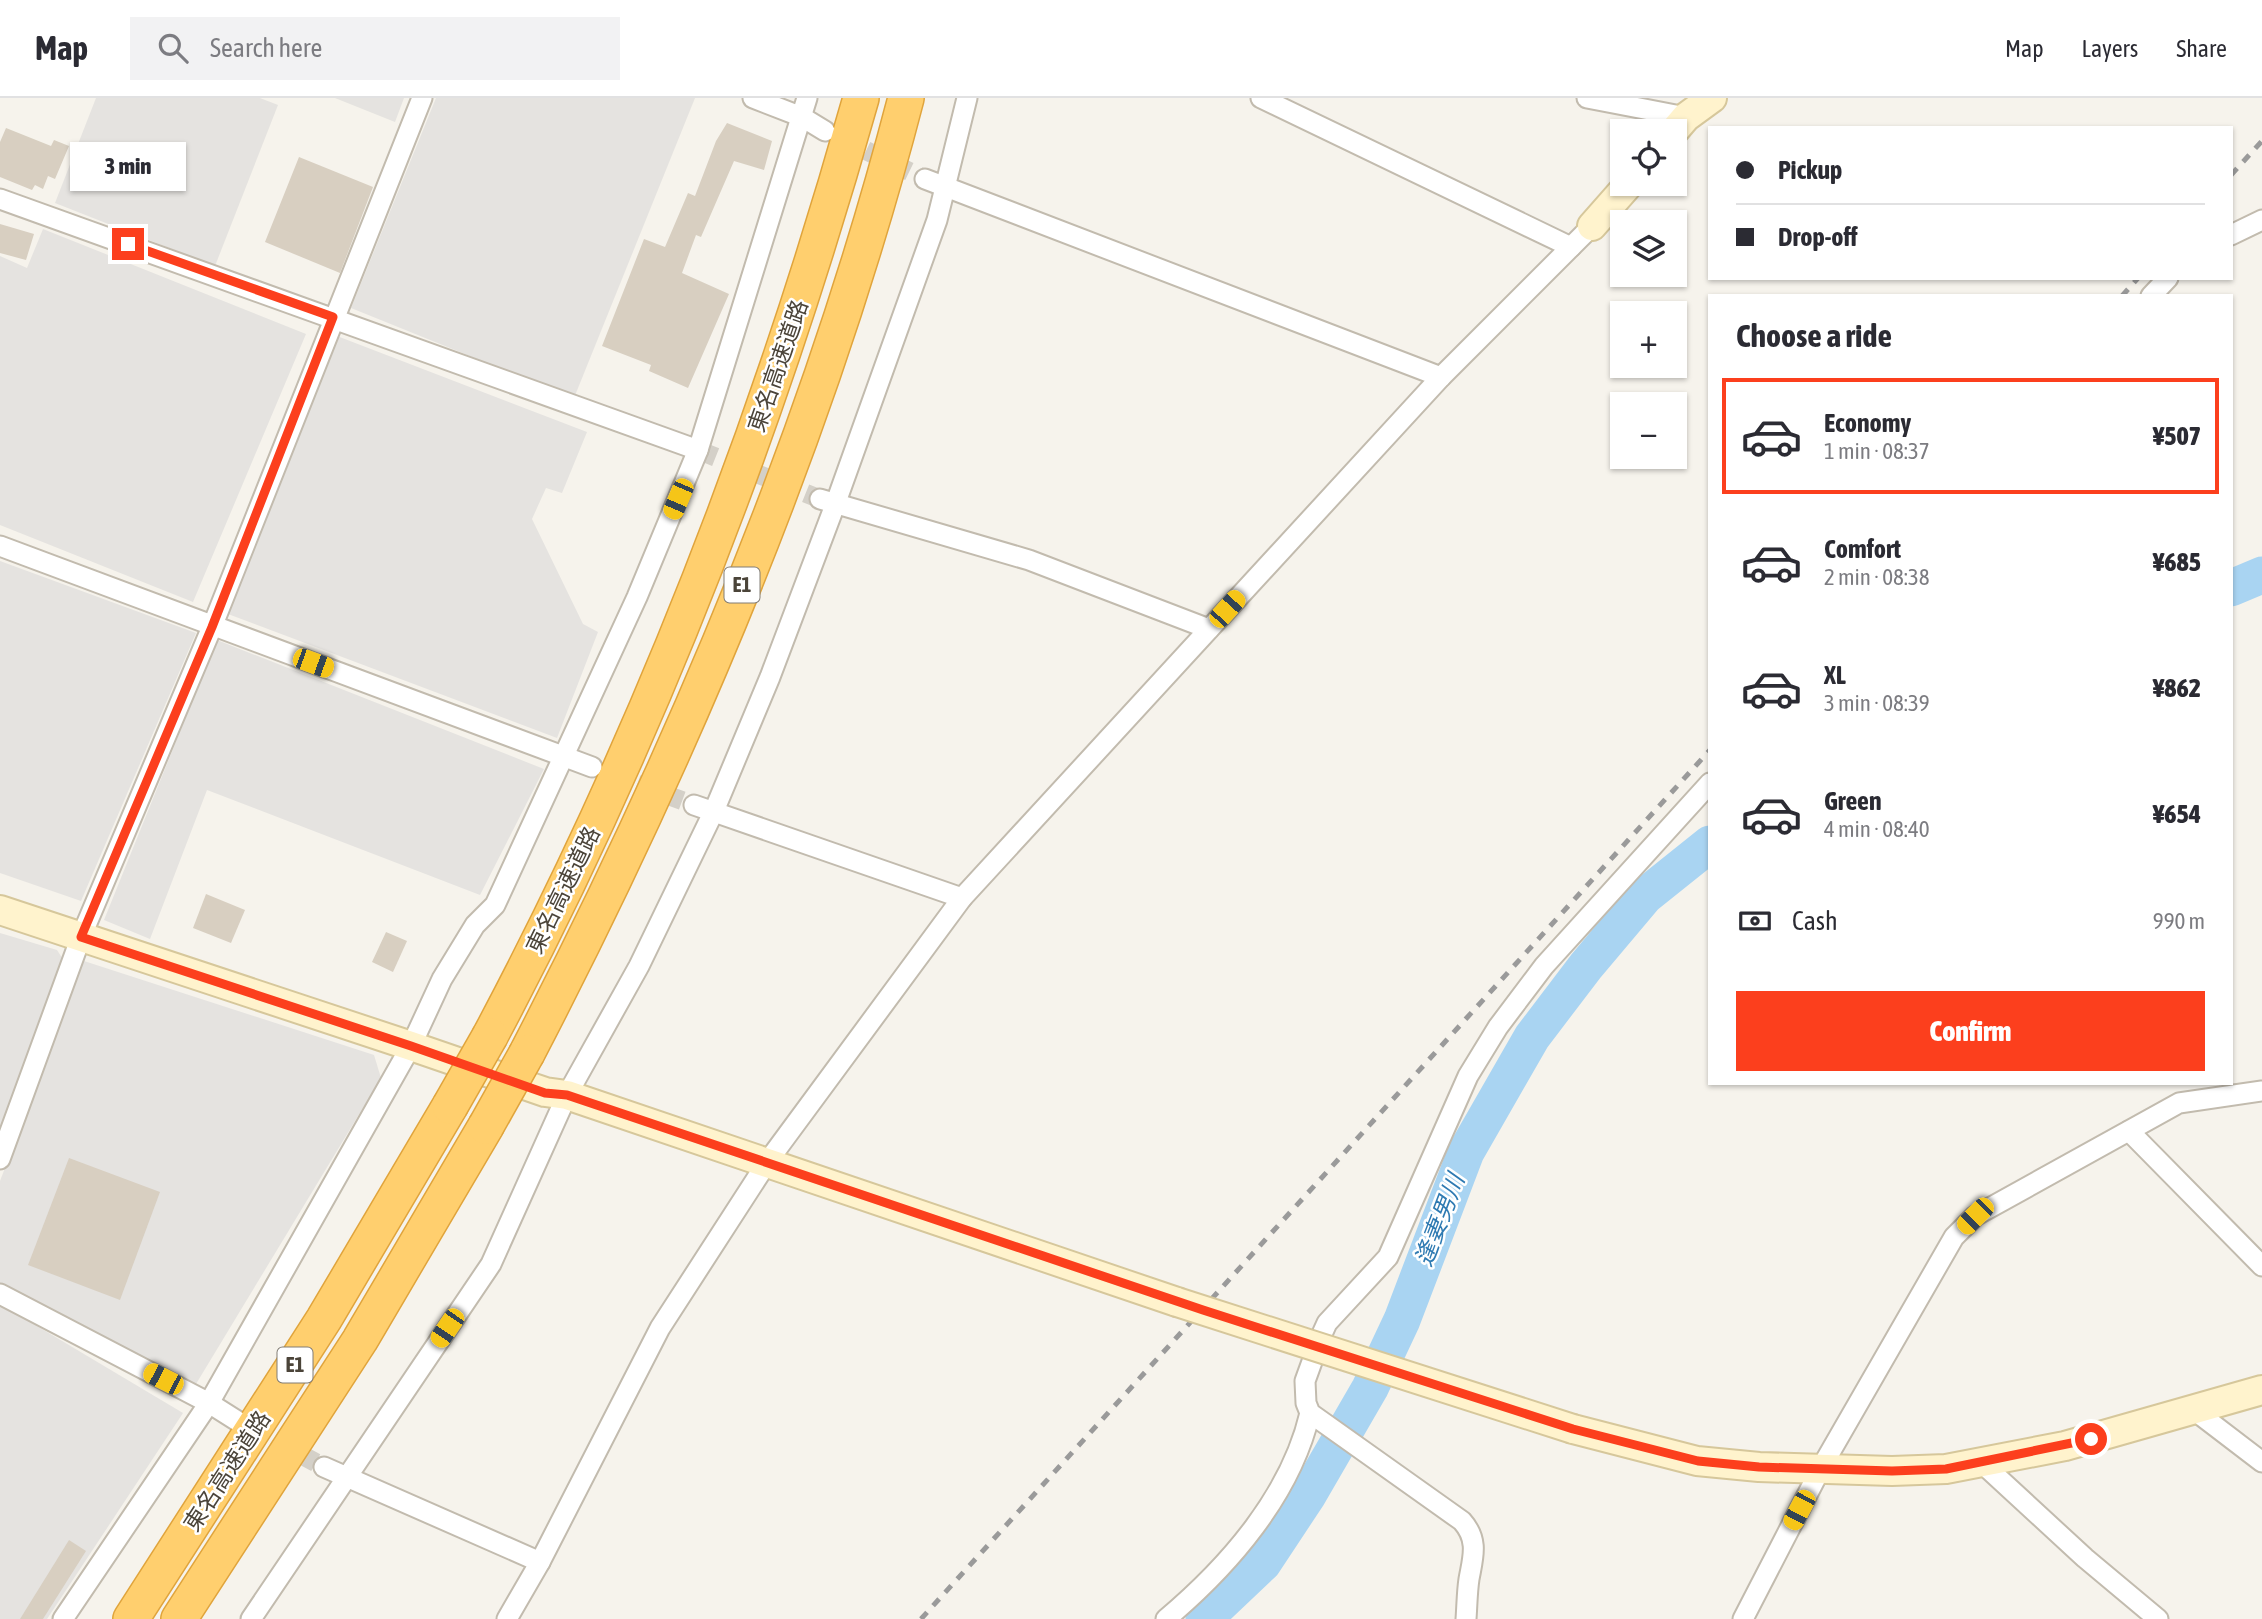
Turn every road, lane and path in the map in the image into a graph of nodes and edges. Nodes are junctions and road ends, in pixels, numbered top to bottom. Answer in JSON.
{"nodes":[{"id":1,"x":422,"y":98,"type":"edge"},
{"id":2,"x":753,"y":98,"type":"edge"},
{"id":3,"x":861,"y":98,"type":"edge"},
{"id":4,"x":906,"y":98,"type":"edge"},
{"id":5,"x":967,"y":98,"type":"edge"},
{"id":6,"x":1261,"y":98,"type":"edge"},
{"id":7,"x":1587,"y":98,"type":"edge"},
{"id":8,"x":1712,"y":98,"type":"edge"},
{"id":9,"x":804,"y":107,"type":"edge"},
{"id":10,"x":1662,"y":119,"type":"edge"},
{"id":11,"x":1686,"y":119,"type":"edge"},
{"id":12,"x":825,"y":131,"type":"tunnel mouth"},
{"id":13,"x":925,"y":179,"type":"tunnel mouth"},
{"id":14,"x":946,"y":188,"type":"junction"},
{"id":15,"x":1618,"y":196,"type":"edge"},
{"id":16,"x":0,"y":199,"type":"edge"},
{"id":17,"x":2262,"y":220,"type":"edge"},
{"id":18,"x":1592,"y":226,"type":"joint"},
{"id":19,"x":2233,"y":234,"type":"edge"},
{"id":20,"x":1571,"y":247,"type":"junction"},
{"id":21,"x":2166,"y":280,"type":"edge"},
{"id":22,"x":2153,"y":294,"type":"edge"},
{"id":23,"x":333,"y":317,"type":"junction"},
{"id":24,"x":1441,"y":377,"type":"junction"},
{"id":25,"x":698,"y":450,"type":"junction"},
{"id":26,"x":828,"y":502,"type":"junction"},
{"id":27,"x":0,"y":545,"type":"edge"},
{"id":28,"x":212,"y":627,"type":"junction"},
{"id":29,"x":1209,"y":629,"type":"junction"},
{"id":30,"x":565,"y":755,"type":"junction"},
{"id":31,"x":592,"y":767,"type":"tunnel mouth"},
{"id":32,"x":1708,"y":785,"type":"edge"},
{"id":33,"x":694,"y":805,"type":"tunnel mouth"},
{"id":34,"x":713,"y":811,"type":"junction"},
{"id":35,"x":962,"y":898,"type":"junction"},
{"id":36,"x":0,"y":910,"type":"edge"},
{"id":37,"x":81,"y":937,"type":"junction"},
{"id":38,"x":411,"y":1046,"type":"junction"},
{"id":39,"x":2262,"y":1091,"type":"edge"},
{"id":40,"x":567,"y":1095,"type":"junction"},
{"id":41,"x":2129,"y":1131,"type":"junction"},
{"id":42,"x":0,"y":1159,"type":"edge"},
{"id":43,"x":768,"y":1161,"type":"junction"},
{"id":44,"x":2262,"y":1266,"type":"edge"},
{"id":45,"x":0,"y":1294,"type":"edge"},
{"id":46,"x":2262,"y":1390,"type":"edge"},
{"id":47,"x":209,"y":1403,"type":"junction"},
{"id":48,"x":2194,"y":1410,"type":"junction"},
{"id":49,"x":1310,"y":1413,"type":"junction"},
{"id":50,"x":239,"y":1422,"type":"tunnel mouth"},
{"id":51,"x":2262,"y":1462,"type":"edge"},
{"id":52,"x":1983,"y":1464,"type":"junction"},
{"id":53,"x":324,"y":1467,"type":"tunnel mouth"},
{"id":54,"x":1821,"y":1468,"type":"junction"},
{"id":55,"x":346,"y":1478,"type":"junction"},
{"id":56,"x":540,"y":1562,"type":"junction"},
{"id":57,"x":63,"y":1619,"type":"edge"},
{"id":58,"x":131,"y":1619,"type":"edge"},
{"id":59,"x":179,"y":1619,"type":"edge"},
{"id":60,"x":251,"y":1619,"type":"edge"},
{"id":61,"x":507,"y":1619,"type":"edge"},
{"id":62,"x":1166,"y":1619,"type":"edge"},
{"id":63,"x":1465,"y":1619,"type":"edge"},
{"id":64,"x":1743,"y":1619,"type":"edge"},
{"id":65,"x":2158,"y":1619,"type":"edge"}],
"edges":[{"from":1,"to":23,"type":"street"},
{"from":2,"to":9,"type":"street"},
{"from":3,"to":58,"type":"highway","name":"東名高速道路","number":"E1","bridge":true},
{"from":4,"to":59,"type":"highway","name":"東名高速道路","number":"E1","bridge":true},
{"from":5,"to":14,"type":"street"},
{"from":6,"to":20,"type":"street"},
{"from":7,"to":10,"type":"street"},
{"from":8,"to":11,"type":"street"},
{"from":9,"to":12,"type":"street"},
{"from":9,"to":25,"type":"street"},
{"from":13,"to":14,"type":"street"},
{"from":14,"to":24,"type":"street"},
{"from":14,"to":26,"type":"street"},
{"from":15,"to":18,"type":"street"},
{"from":16,"to":23,"type":"street"},
{"from":17,"to":19,"type":"street"},
{"from":18,"to":20,"type":"street"},
{"from":20,"to":24,"type":"street"},
{"from":21,"to":22,"type":"street"},
{"from":23,"to":25,"type":"street"},
{"from":23,"to":28,"type":"street"},
{"from":24,"to":29,"type":"street"},
{"from":25,"to":30,"type":"street"},
{"from":26,"to":29,"type":"street"},
{"from":26,"to":34,"type":"street"},
{"from":27,"to":28,"type":"street"},
{"from":28,"to":30,"type":"street"},
{"from":28,"to":37,"type":"street"},
{"from":29,"to":35,"type":"street"},
{"from":30,"to":31,"type":"street"},
{"from":30,"to":38,"type":"street"},
{"from":32,"to":49,"type":"street"},
{"from":33,"to":34,"type":"street"},
{"from":34,"to":35,"type":"street"},
{"from":34,"to":40,"type":"street"},
{"from":35,"to":43,"type":"street"},
{"from":36,"to":37,"type":"street"},
{"from":37,"to":38,"type":"street"},
{"from":37,"to":42,"type":"street"},
{"from":38,"to":40,"type":"street"},
{"from":38,"to":47,"type":"street"},
{"from":39,"to":41,"type":"street"},
{"from":40,"to":43,"type":"street"},
{"from":40,"to":55,"type":"street"},
{"from":41,"to":44,"type":"street"},
{"from":41,"to":54,"type":"street"},
{"from":43,"to":54,"type":"street","bridge":true},
{"from":43,"to":56,"type":"street"},
{"from":45,"to":47,"type":"street"},
{"from":46,"to":48,"type":"street"},
{"from":47,"to":50,"type":"street"},
{"from":47,"to":57,"type":"street"},
{"from":48,"to":51,"type":"street"},
{"from":48,"to":52,"type":"street"},
{"from":49,"to":62,"type":"street"},
{"from":49,"to":63,"type":"street"},
{"from":52,"to":54,"type":"street"},
{"from":52,"to":65,"type":"street"},
{"from":53,"to":55,"type":"street"},
{"from":54,"to":64,"type":"street"},
{"from":55,"to":56,"type":"street"},
{"from":55,"to":60,"type":"street"},
{"from":56,"to":61,"type":"street"}]}
